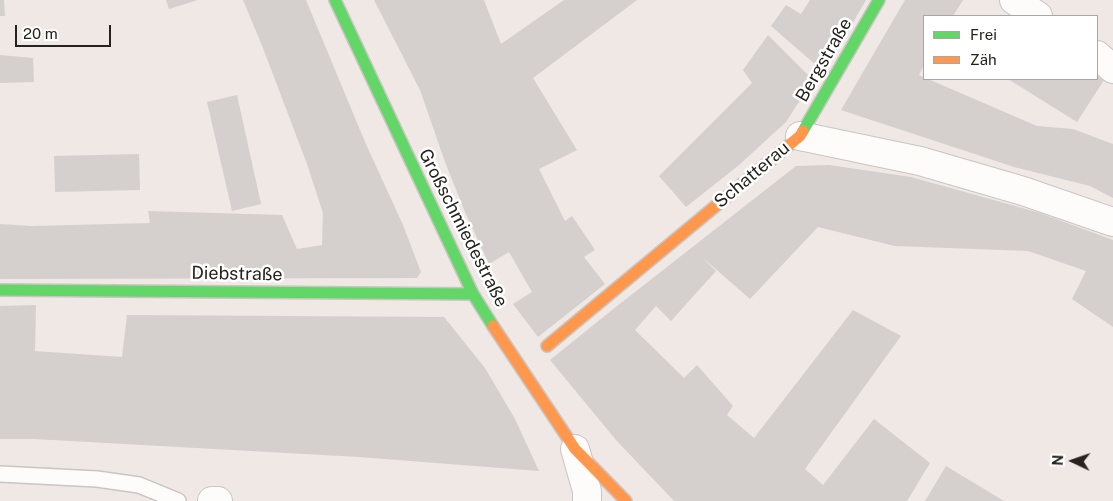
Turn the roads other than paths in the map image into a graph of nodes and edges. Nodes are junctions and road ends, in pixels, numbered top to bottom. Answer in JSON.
{"nodes":[{"id":1,"x":335,"y":0,"type":"edge"},
{"id":2,"x":879,"y":0,"type":"edge"},
{"id":3,"x":1014,"y":0,"type":"edge"},
{"id":4,"x":1036,"y":15,"type":"edge"},
{"id":5,"x":1098,"y":56,"type":"edge"},
{"id":6,"x":1113,"y":69,"type":"edge"},
{"id":7,"x":800,"y":136,"type":"junction"},
{"id":8,"x":1113,"y":222,"type":"edge"},
{"id":9,"x":0,"y":290,"type":"edge"},
{"id":10,"x":473,"y":294,"type":"junction"},
{"id":11,"x":547,"y":346,"type":"dead end"},
{"id":12,"x":575,"y":449,"type":"junction"},
{"id":13,"x":0,"y":474,"type":"edge"},
{"id":14,"x":597,"y":490,"type":"edge"},
{"id":15,"x":624,"y":500,"type":"edge"},
{"id":16,"x":178,"y":501,"type":"edge"},
{"id":17,"x":212,"y":501,"type":"edge"},
{"id":18,"x":218,"y":501,"type":"edge"},
{"id":19,"x":587,"y":501,"type":"edge"}],
"edges":[{"from":1,"to":10,"type":"street","name":"Großschmiedestraße"},
{"from":2,"to":7,"type":"street","name":"Bergstraße"},
{"from":3,"to":4,"type":"street"},
{"from":5,"to":6,"type":"street"},
{"from":7,"to":8,"type":"street","name":"Schatterau"},
{"from":7,"to":11,"type":"street","name":"Schatterau"},
{"from":9,"to":10,"type":"street","name":"Diebstraße"},
{"from":10,"to":12,"type":"street","name":"Großschmiedestraße"},
{"from":12,"to":14,"type":"street","name":"Großschmiedestraße"},
{"from":12,"to":19,"type":"street"},
{"from":13,"to":16,"type":"lane"},
{"from":14,"to":15,"type":"street"},
{"from":17,"to":18,"type":"street"}]}
